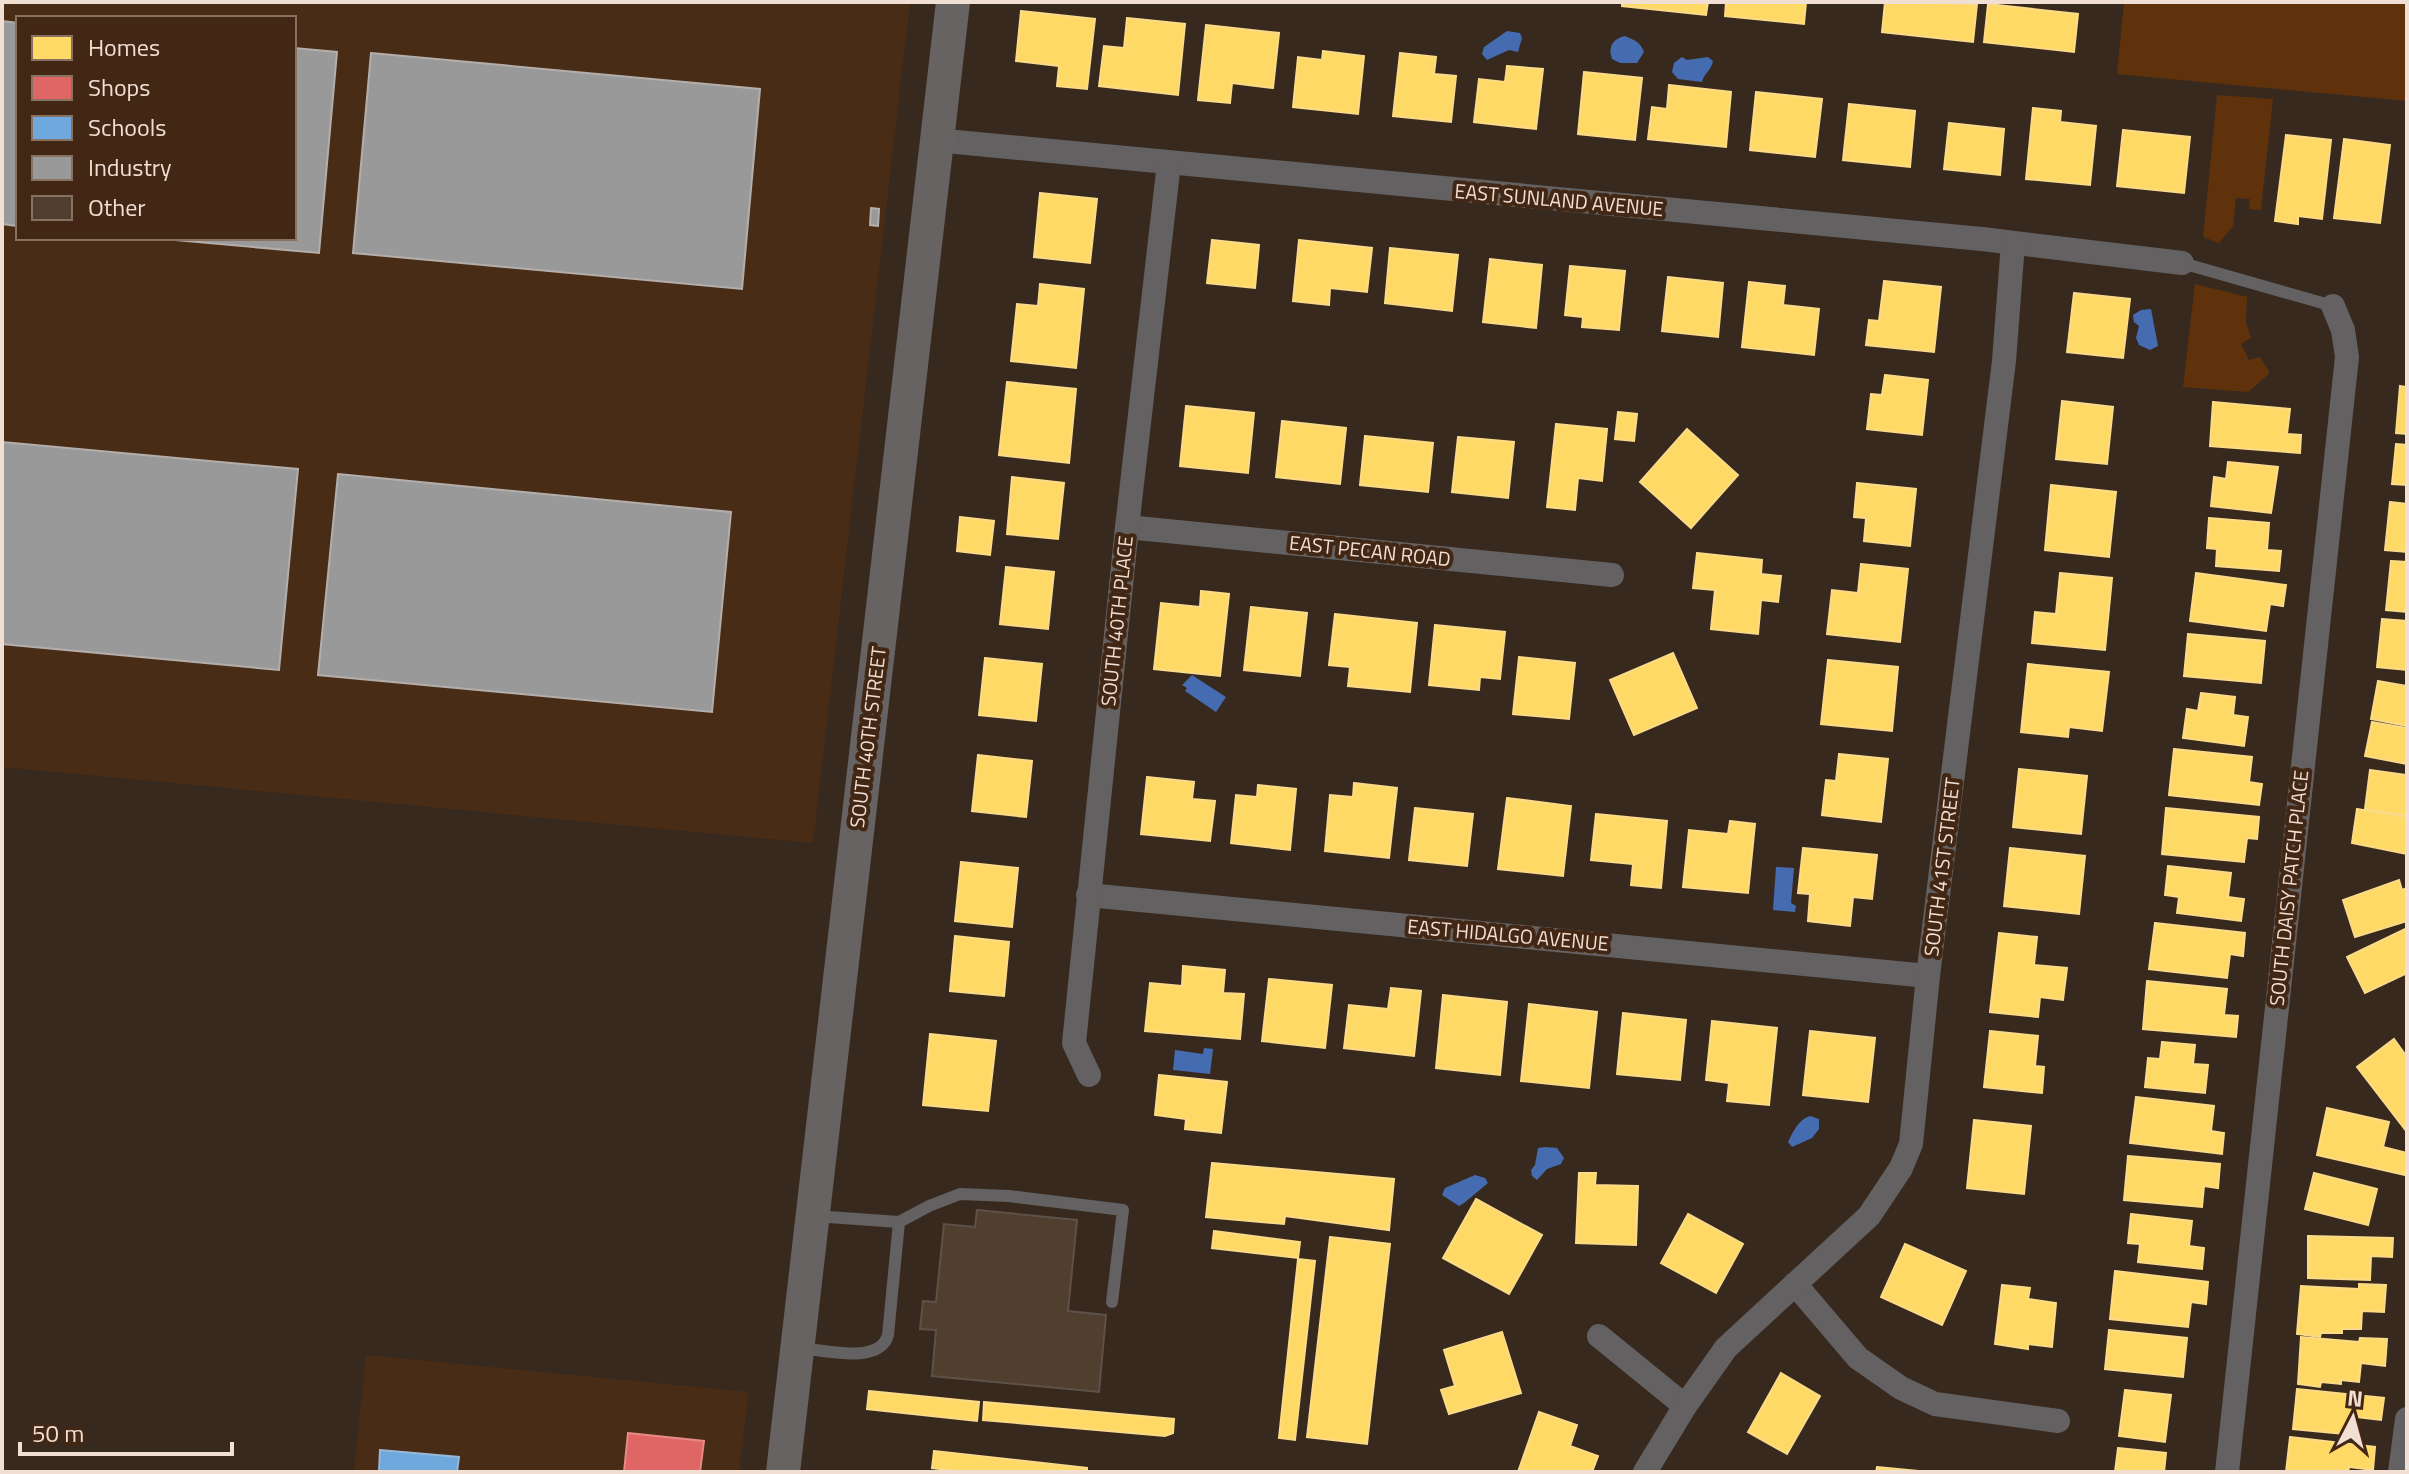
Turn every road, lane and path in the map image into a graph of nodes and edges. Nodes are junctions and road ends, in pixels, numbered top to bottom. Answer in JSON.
{"nodes":[{"id":1,"x":953,"y":2,"type":"edge"},
{"id":2,"x":935,"y":140,"type":"junction"},
{"id":3,"x":1169,"y":163,"type":"junction"},
{"id":4,"x":2013,"y":243,"type":"junction"},
{"id":5,"x":2182,"y":263,"type":"joint"},
{"id":6,"x":2333,"y":306,"type":"joint"},
{"id":7,"x":1127,"y":527,"type":"junction"},
{"id":8,"x":1612,"y":575,"type":"dead end"},
{"id":9,"x":1088,"y":895,"type":"junction"},
{"id":10,"x":1928,"y":976,"type":"junction"},
{"id":11,"x":1089,"y":1075,"type":"dead end"},
{"id":12,"x":814,"y":1216,"type":"junction"},
{"id":13,"x":899,"y":1222,"type":"junction"},
{"id":14,"x":1795,"y":1284,"type":"junction"},
{"id":15,"x":1112,"y":1302,"type":"dead end"},
{"id":16,"x":1599,"y":1336,"type":"dead end"},
{"id":17,"x":799,"y":1348,"type":"junction"},
{"id":18,"x":1685,"y":1406,"type":"junction"},
{"id":19,"x":2407,"y":1419,"type":"edge"},
{"id":20,"x":2058,"y":1421,"type":"dead end"},
{"id":21,"x":783,"y":1472,"type":"edge"},
{"id":22,"x":1645,"y":1472,"type":"edge"},
{"id":23,"x":2227,"y":1472,"type":"edge"},
{"id":24,"x":2400,"y":1472,"type":"edge"}],
"edges":[{"from":1,"to":2,"type":"main road","name":"SOUTH 40TH STREET"},
{"from":2,"to":3,"type":"street","name":"EAST SUNLAND AVENUE"},
{"from":2,"to":12,"type":"main road","name":"SOUTH 40TH STREET"},
{"from":3,"to":4,"type":"street","name":"EAST SUNLAND AVENUE"},
{"from":3,"to":7,"type":"street","name":"SOUTH 40TH PLACE"},
{"from":4,"to":5,"type":"street","name":"EAST SUNLAND AVENUE"},
{"from":4,"to":10,"type":"street","name":"SOUTH 41ST STREET"},
{"from":5,"to":6,"type":"lane"},
{"from":6,"to":23,"type":"street","name":"SOUTH DAISY PATCH PLACE"},
{"from":7,"to":8,"type":"street","name":"EAST PECAN ROAD"},
{"from":7,"to":9,"type":"street","name":"SOUTH 40TH PLACE"},
{"from":9,"to":10,"type":"street","name":"EAST HIDALGO AVENUE"},
{"from":9,"to":11,"type":"street","name":"SOUTH 40TH PLACE"},
{"from":10,"to":14,"type":"street","name":"SOUTH 41ST STREET"},
{"from":12,"to":13,"type":"lane"},
{"from":12,"to":17,"type":"main road","name":"SOUTH 40TH STREET"},
{"from":13,"to":15,"type":"lane"},
{"from":13,"to":17,"type":"lane"},
{"from":14,"to":18,"type":"street","name":"SOUTH 41ST STREET"},
{"from":14,"to":20,"type":"street"},
{"from":16,"to":18,"type":"street"},
{"from":17,"to":21,"type":"main road","name":"SOUTH 40TH STREET"},
{"from":18,"to":22,"type":"street","name":"SOUTH 41ST STREET"},
{"from":19,"to":24,"type":"street"}]}
